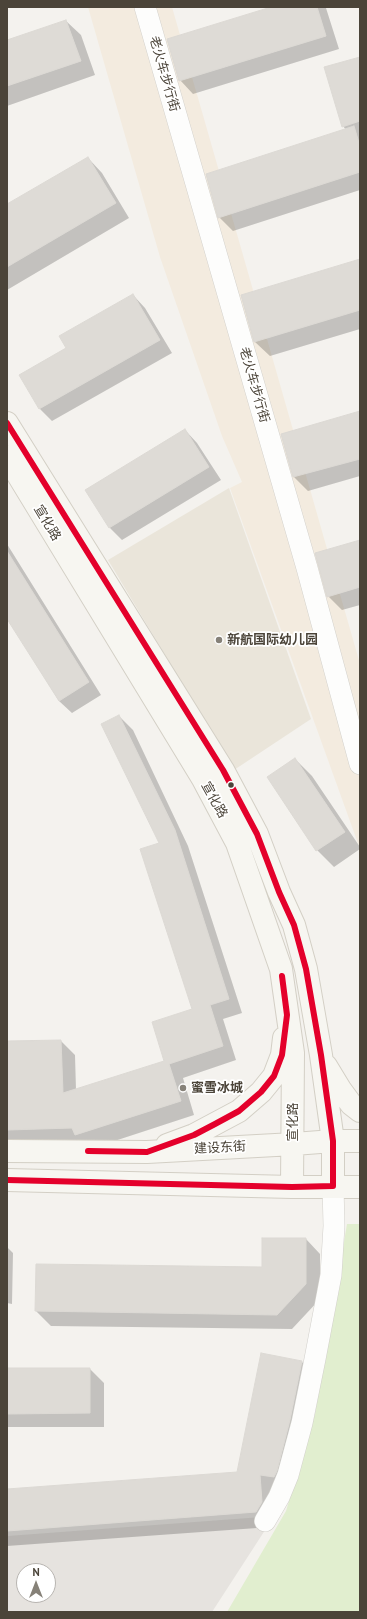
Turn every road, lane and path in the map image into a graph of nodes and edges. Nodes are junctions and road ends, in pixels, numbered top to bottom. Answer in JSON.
{"nodes":[{"id":1,"x":145,"y":7,"type":"edge"},
{"id":2,"x":7,"y":423,"type":"edge"},
{"id":3,"x":7,"y":457,"type":"edge"},
{"id":4,"x":360,"y":764,"type":"edge"},
{"id":5,"x":287,"y":1015,"type":"junction"},
{"id":6,"x":322,"y":1059,"type":"junction"},
{"id":7,"x":360,"y":1111,"type":"edge"},
{"id":8,"x":333,"y":1141,"type":"junction"},
{"id":9,"x":360,"y":1141,"type":"edge"},
{"id":10,"x":294,"y":1144,"type":"junction"},
{"id":11,"x":7,"y":1150,"type":"edge"},
{"id":12,"x":147,"y":1152,"type":"junction"},
{"id":13,"x":7,"y":1180,"type":"edge"},
{"id":14,"x":333,"y":1186,"type":"junction"},
{"id":15,"x":360,"y":1186,"type":"edge"},
{"id":16,"x":292,"y":1187,"type":"junction"},
{"id":17,"x":265,"y":1521,"type":"dead end"}],
"edges":[{"from":1,"to":4,"type":"street","name":"老火车步行街"},
{"from":2,"to":6,"type":"main road","name":"宣化路"},
{"from":3,"to":5,"type":"main road","name":"宣化路"},
{"from":5,"to":10,"type":"main road","name":"宣化路"},
{"from":5,"to":12,"type":"main road"},
{"from":6,"to":7,"type":"main road"},
{"from":6,"to":8,"type":"main road","name":"宣化路"},
{"from":8,"to":9,"type":"main road","name":"建设东街"},
{"from":8,"to":10,"type":"main road","name":"建设东街"},
{"from":8,"to":14,"type":"main road","name":"宣化路"},
{"from":10,"to":12,"type":"main road","name":"建设东街"},
{"from":10,"to":16,"type":"main road","name":"宣化路"},
{"from":11,"to":12,"type":"main road","name":"建设东街"},
{"from":13,"to":16,"type":"main road"},
{"from":14,"to":15,"type":"main road"},
{"from":14,"to":16,"type":"main road"},
{"from":14,"to":17,"type":"street"}]}
